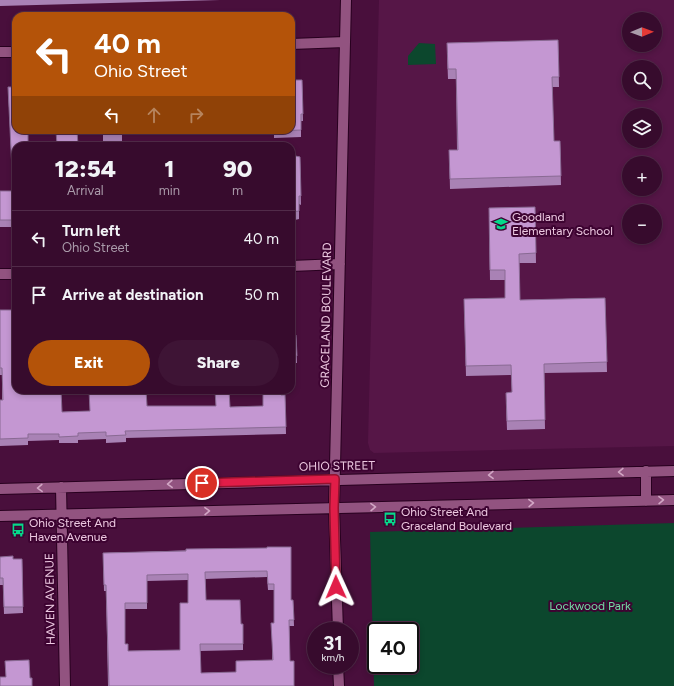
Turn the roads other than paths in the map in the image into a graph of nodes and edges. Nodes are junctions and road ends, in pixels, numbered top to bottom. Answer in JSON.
{"nodes":[{"id":1,"x":346,"y":0,"type":"edge"},
{"id":2,"x":345,"y":42,"type":"junction"},
{"id":3,"x":295,"y":44,"type":"edge"},
{"id":4,"x":0,"y":52,"type":"edge"},
{"id":5,"x":12,"y":52,"type":"edge"},
{"id":6,"x":340,"y":264,"type":"junction"},
{"id":7,"x":295,"y":266,"type":"edge"},
{"id":8,"x":0,"y":274,"type":"edge"},
{"id":9,"x":12,"y":274,"type":"edge"},
{"id":10,"x":674,"y":470,"type":"edge"},
{"id":11,"x":646,"y":471,"type":"junction"},
{"id":12,"x":335,"y":479,"type":"junction"},
{"id":13,"x":61,"y":487,"type":"junction"},
{"id":14,"x":0,"y":489,"type":"edge"},
{"id":15,"x":674,"y":500,"type":"edge"},
{"id":16,"x":646,"y":501,"type":"junction"},
{"id":17,"x":334,"y":508,"type":"junction"},
{"id":18,"x":62,"y":514,"type":"junction"},
{"id":19,"x":0,"y":516,"type":"edge"},
{"id":20,"x":338,"y":622,"type":"edge"},
{"id":21,"x":338,"y":674,"type":"edge"},
{"id":22,"x":65,"y":686,"type":"edge"},
{"id":23,"x":339,"y":686,"type":"edge"}],
"edges":[{"from":1,"to":2,"type":"street","name":"GRACELAND BOULEVARD"},
{"from":2,"to":3,"type":"street"},
{"from":2,"to":6,"type":"street","name":"GRACELAND BOULEVARD"},
{"from":4,"to":5,"type":"street"},
{"from":6,"to":7,"type":"street"},
{"from":6,"to":12,"type":"street","name":"GRACELAND BOULEVARD"},
{"from":8,"to":9,"type":"street"},
{"from":10,"to":11,"type":"street","name":"OHIO STREET"},
{"from":11,"to":12,"type":"street","name":"OHIO STREET","one_way":true},
{"from":11,"to":16,"type":"street"},
{"from":12,"to":13,"type":"street","name":"OHIO STREET","one_way":true},
{"from":12,"to":17,"type":"street","name":"GRACELAND BOULEVARD"},
{"from":13,"to":14,"type":"street","name":"OHIO STREET","one_way":true},
{"from":13,"to":18,"type":"street","name":"HAVEN AVENUE"},
{"from":16,"to":15,"type":"street","one_way":true},
{"from":17,"to":16,"type":"street","one_way":true},
{"from":18,"to":17,"type":"street","one_way":true},
{"from":17,"to":20,"type":"street","name":"GRACELAND BOULEVARD"},
{"from":18,"to":19,"type":"street"},
{"from":18,"to":22,"type":"street","name":"HAVEN AVENUE"},
{"from":21,"to":23,"type":"street"}]}
